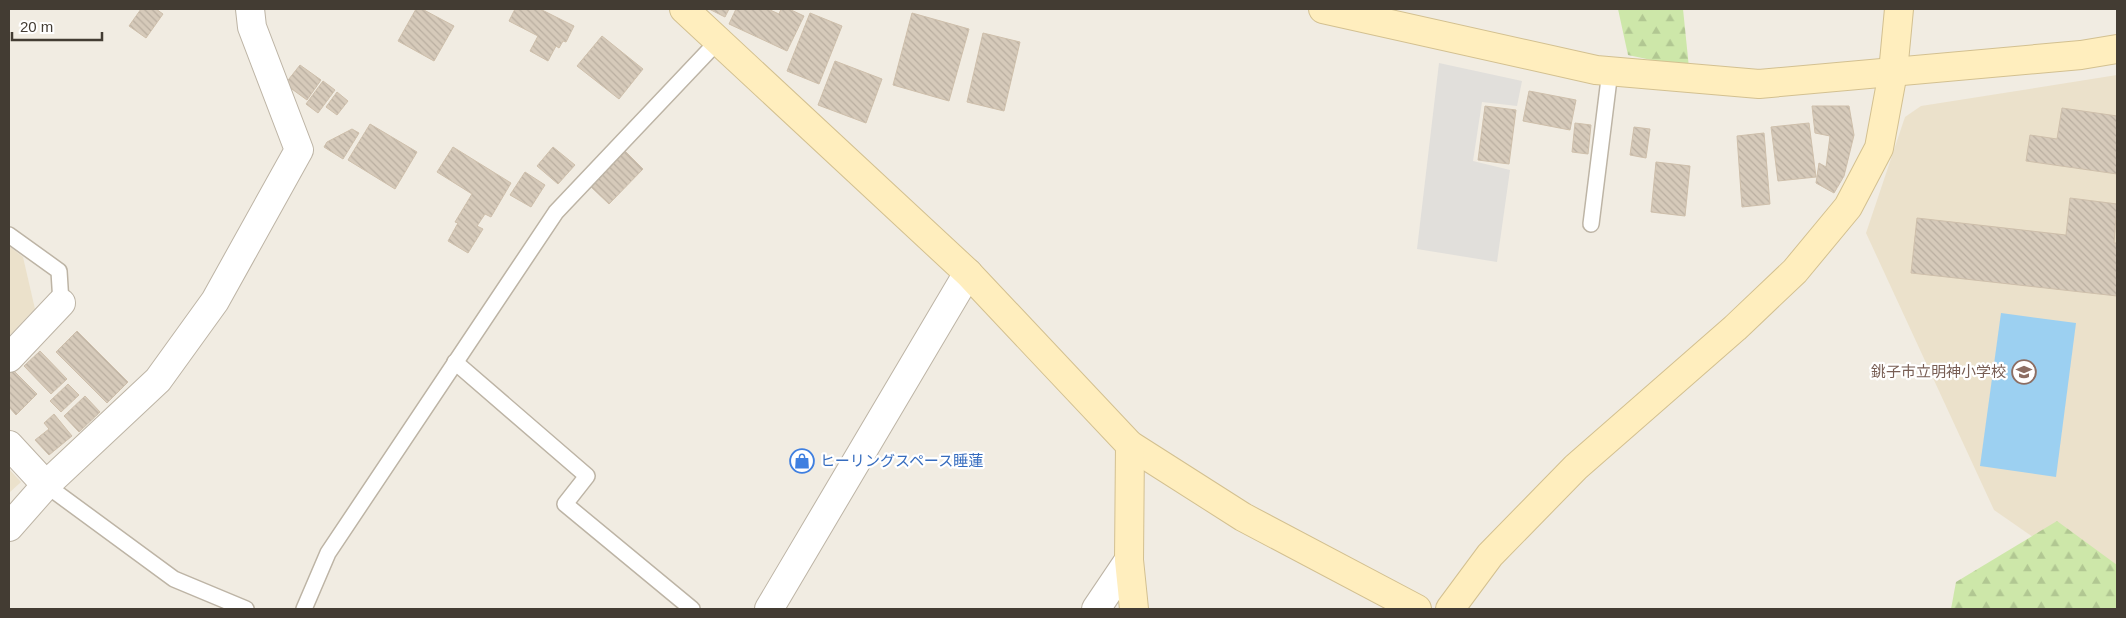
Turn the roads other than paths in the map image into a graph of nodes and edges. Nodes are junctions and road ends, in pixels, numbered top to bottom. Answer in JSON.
{"nodes":[{"id":1,"x":250,"y":9,"type":"edge"},
{"id":2,"x":684,"y":9,"type":"edge"},
{"id":3,"x":1323,"y":9,"type":"edge"},
{"id":4,"x":1899,"y":9,"type":"edge"},
{"id":5,"x":718,"y":41,"type":"junction"},
{"id":6,"x":2117,"y":49,"type":"edge"},
{"id":7,"x":1610,"y":71,"type":"junction"},
{"id":8,"x":1893,"y":72,"type":"junction"},
{"id":9,"x":1591,"y":224,"type":"dead end"},
{"id":10,"x":9,"y":235,"type":"edge"},
{"id":11,"x":968,"y":274,"type":"junction"},
{"id":12,"x":61,"y":303,"type":"joint"},
{"id":13,"x":9,"y":358,"type":"edge"},
{"id":14,"x":455,"y":362,"type":"junction"},
{"id":15,"x":9,"y":445,"type":"edge"},
{"id":16,"x":1130,"y":446,"type":"junction"},
{"id":17,"x":46,"y":485,"type":"junction"},
{"id":18,"x":9,"y":527,"type":"edge"},
{"id":19,"x":1129,"y":560,"type":"junction"},
{"id":20,"x":246,"y":609,"type":"edge"},
{"id":21,"x":304,"y":609,"type":"edge"},
{"id":22,"x":692,"y":609,"type":"edge"},
{"id":23,"x":769,"y":609,"type":"edge"},
{"id":24,"x":1096,"y":609,"type":"edge"},
{"id":25,"x":1134,"y":609,"type":"edge"},
{"id":26,"x":1417,"y":609,"type":"edge"},
{"id":27,"x":1450,"y":609,"type":"edge"}],
"edges":[{"from":1,"to":17,"type":"street"},
{"from":2,"to":5,"type":"street"},
{"from":3,"to":7,"type":"street"},
{"from":4,"to":8,"type":"street"},
{"from":5,"to":11,"type":"street"},
{"from":5,"to":14,"type":"lane"},
{"from":6,"to":8,"type":"street"},
{"from":7,"to":8,"type":"street"},
{"from":7,"to":9,"type":"lane"},
{"from":8,"to":27,"type":"street"},
{"from":10,"to":12,"type":"lane"},
{"from":11,"to":16,"type":"street"},
{"from":11,"to":23,"type":"street"},
{"from":12,"to":13,"type":"street"},
{"from":14,"to":21,"type":"lane"},
{"from":14,"to":22,"type":"lane"},
{"from":15,"to":17,"type":"street"},
{"from":16,"to":19,"type":"street"},
{"from":16,"to":26,"type":"street"},
{"from":17,"to":18,"type":"street"},
{"from":17,"to":20,"type":"lane"},
{"from":19,"to":24,"type":"street"},
{"from":19,"to":25,"type":"street"}]}
